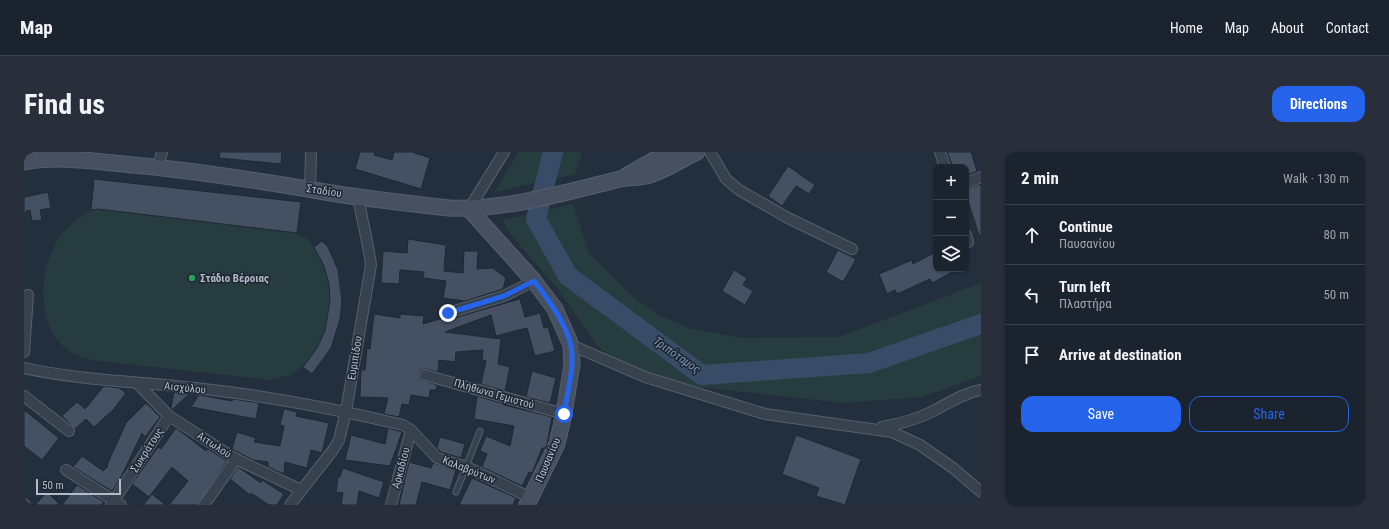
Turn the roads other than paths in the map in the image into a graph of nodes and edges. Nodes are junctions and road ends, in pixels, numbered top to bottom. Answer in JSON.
{"nodes":[{"id":1,"x":162,"y":152,"type":"edge"},
{"id":2,"x":311,"y":152,"type":"edge"},
{"id":3,"x":504,"y":152,"type":"edge"},
{"id":4,"x":668,"y":152,"type":"edge"},
{"id":5,"x":697,"y":152,"type":"edge"},
{"id":6,"x":710,"y":152,"type":"edge"},
{"id":7,"x":940,"y":152,"type":"edge"},
{"id":8,"x":76,"y":156,"type":"edge"},
{"id":9,"x":24,"y":162,"type":"edge"},
{"id":10,"x":944,"y":164,"type":"edge"},
{"id":11,"x":158,"y":167,"type":"junction"},
{"id":12,"x":981,"y":177,"type":"edge"},
{"id":13,"x":622,"y":179,"type":"junction"},
{"id":14,"x":969,"y":182,"type":"edge"},
{"id":15,"x":310,"y":188,"type":"junction"},
{"id":16,"x":358,"y":196,"type":"junction"},
{"id":17,"x":469,"y":209,"type":"junction"},
{"id":18,"x":852,"y":248,"type":"dead end"},
{"id":19,"x":534,"y":281,"type":"junction"},
{"id":20,"x":28,"y":295,"type":"dead end"},
{"id":21,"x":448,"y":313,"type":"dead end"},
{"id":22,"x":571,"y":345,"type":"junction"},
{"id":23,"x":24,"y":352,"type":"edge"},
{"id":24,"x":24,"y":368,"type":"edge"},
{"id":25,"x":425,"y":375,"type":"dead end"},
{"id":26,"x":138,"y":384,"type":"junction"},
{"id":27,"x":981,"y":390,"type":"edge"},
{"id":28,"x":24,"y":396,"type":"edge"},
{"id":29,"x":346,"y":411,"type":"junction"},
{"id":30,"x":564,"y":414,"type":"junction"},
{"id":31,"x":169,"y":416,"type":"junction"},
{"id":32,"x":878,"y":428,"type":"junction"},
{"id":33,"x":411,"y":430,"type":"junction"},
{"id":34,"x":69,"y":431,"type":"dead end"},
{"id":35,"x":480,"y":431,"type":"dead end"},
{"id":36,"x":236,"y":459,"type":"junction"},
{"id":37,"x":467,"y":467,"type":"junction"},
{"id":38,"x":66,"y":470,"type":"dead end"},
{"id":39,"x":301,"y":490,"type":"junction"},
{"id":40,"x":456,"y":492,"type":"dead end"},
{"id":41,"x":981,"y":492,"type":"edge"},
{"id":42,"x":529,"y":501,"type":"edge"},
{"id":43,"x":115,"y":504,"type":"edge"},
{"id":44,"x":204,"y":505,"type":"edge"},
{"id":45,"x":290,"y":505,"type":"edge"},
{"id":46,"x":391,"y":505,"type":"edge"}],
"edges":[{"from":1,"to":11,"type":"street"},
{"from":2,"to":15,"type":"street"},
{"from":3,"to":17,"type":"street"},
{"from":4,"to":13,"type":"main road","name":"Σταδίου"},
{"from":5,"to":13,"type":"main road","name":"Σταδίου"},
{"from":6,"to":18,"type":"street"},
{"from":7,"to":10,"type":"street"},
{"from":8,"to":9,"type":"main road","name":"Σταδίου"},
{"from":8,"to":11,"type":"main road","name":"Σταδίου"},
{"from":11,"to":15,"type":"main road","name":"Σταδίου"},
{"from":12,"to":14,"type":"street"},
{"from":13,"to":17,"type":"main road","name":"Σταδίου"},
{"from":15,"to":16,"type":"main road","name":"Σταδίου"},
{"from":16,"to":17,"type":"main road","name":"Σταδίου"},
{"from":16,"to":29,"type":"street","name":"Ευριπίδου"},
{"from":17,"to":19,"type":"main road","name":"Παυσανίου"},
{"from":19,"to":21,"type":"street"},
{"from":19,"to":22,"type":"main road","name":"Παυσανίου"},
{"from":20,"to":23,"type":"street"},
{"from":22,"to":30,"type":"main road","name":"Παυσανίου"},
{"from":22,"to":32,"type":"street"},
{"from":24,"to":26,"type":"street","name":"Αισχύλου"},
{"from":25,"to":30,"type":"street","name":"Πλήθωνα Γεμιστού"},
{"from":26,"to":29,"type":"street","name":"Αισχύλου"},
{"from":26,"to":31,"type":"street","name":"Αιτωλού"},
{"from":27,"to":32,"type":"street"},
{"from":28,"to":34,"type":"street"},
{"from":29,"to":33,"type":"street","name":"Καλαβρύτων"},
{"from":29,"to":39,"type":"street","name":"Ευριπίδου"},
{"from":30,"to":42,"type":"main road","name":"Παυσανίου"},
{"from":31,"to":36,"type":"street","name":"Αιτωλού"},
{"from":31,"to":43,"type":"street","name":"Σωκράτους"},
{"from":32,"to":41,"type":"street"},
{"from":33,"to":37,"type":"street","name":"Καλαβρύτων"},
{"from":33,"to":46,"type":"street","name":"Αρκαδίου"},
{"from":35,"to":37,"type":"lane"},
{"from":36,"to":39,"type":"street","name":"Αιτωλού"},
{"from":36,"to":44,"type":"street"},
{"from":37,"to":40,"type":"lane"},
{"from":37,"to":42,"type":"street","name":"Καλαβρύτων"},
{"from":38,"to":43,"type":"street"},
{"from":39,"to":45,"type":"street","name":"Ευριπίδου"}]}
